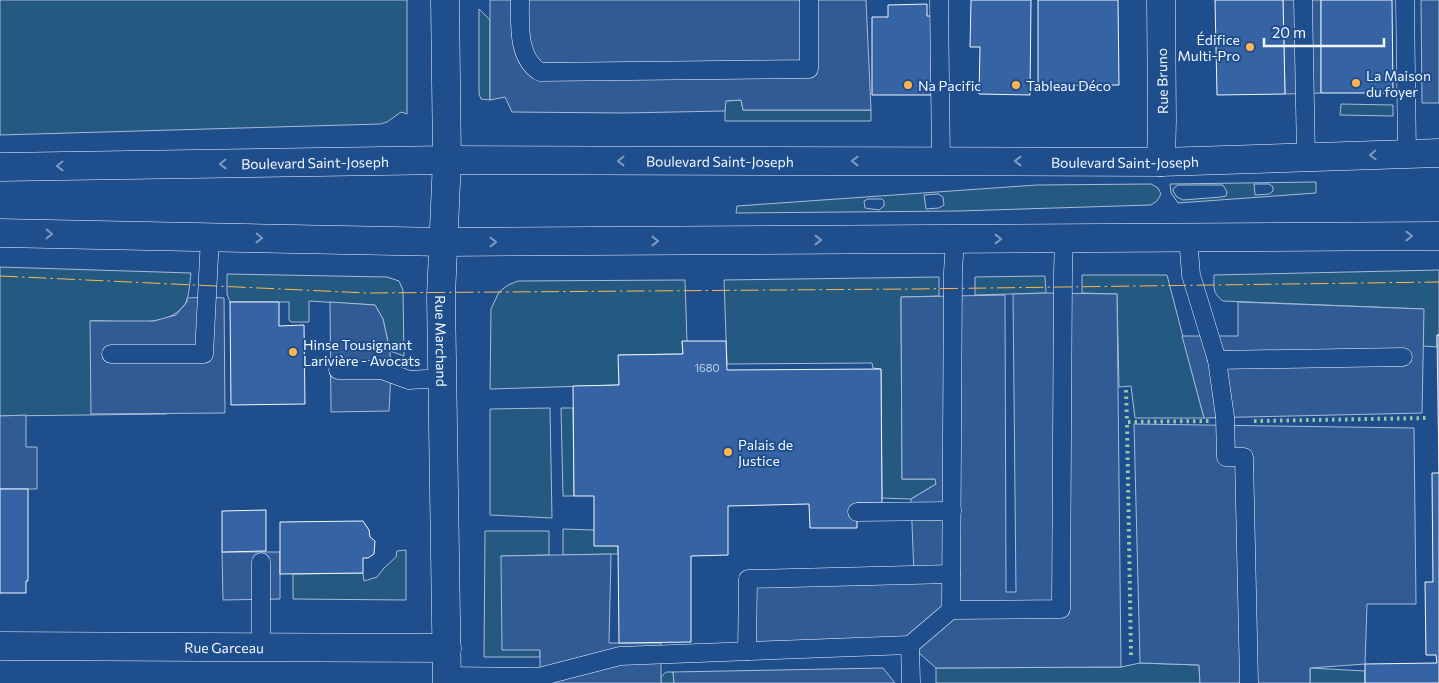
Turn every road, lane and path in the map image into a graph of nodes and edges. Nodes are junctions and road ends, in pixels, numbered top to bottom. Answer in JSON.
{"nodes":[{"id":1,"x":445,"y":0,"type":"edge"},
{"id":2,"x":520,"y":0,"type":"edge"},
{"id":3,"x":809,"y":0,"type":"edge"},
{"id":4,"x":939,"y":0,"type":"edge"},
{"id":5,"x":1161,"y":0,"type":"edge"},
{"id":6,"x":1303,"y":0,"type":"edge"},
{"id":7,"x":1405,"y":0,"type":"edge"},
{"id":8,"x":1439,"y":153,"type":"edge"},
{"id":9,"x":1407,"y":154,"type":"junction"},
{"id":10,"x":1306,"y":157,"type":"junction"},
{"id":11,"x":447,"y":160,"type":"junction"},
{"id":12,"x":941,"y":161,"type":"junction"},
{"id":13,"x":1160,"y":162,"type":"junction"},
{"id":14,"x":0,"y":167,"type":"edge"},
{"id":15,"x":0,"y":233,"type":"edge"},
{"id":16,"x":1439,"y":236,"type":"edge"},
{"id":17,"x":210,"y":237,"type":"junction"},
{"id":18,"x":1188,"y":237,"type":"junction"},
{"id":19,"x":1064,"y":238,"type":"junction"},
{"id":20,"x":955,"y":239,"type":"junction"},
{"id":21,"x":444,"y":242,"type":"junction"},
{"id":22,"x":110,"y":354,"type":"dead end"},
{"id":23,"x":1403,"y":357,"type":"dead end"},
{"id":24,"x":1217,"y":360,"type":"junction"},
{"id":25,"x":338,"y":370,"type":"dead end"},
{"id":26,"x":443,"y":378,"type":"junction"},
{"id":27,"x":952,"y":510,"type":"junction"},
{"id":28,"x":857,"y":512,"type":"dead end"},
{"id":29,"x":261,"y":562,"type":"dead end"},
{"id":30,"x":951,"y":574,"type":"junction"},
{"id":31,"x":951,"y":610,"type":"junction"},
{"id":32,"x":910,"y":645,"type":"junction"},
{"id":33,"x":0,"y":646,"type":"edge"},
{"id":34,"x":262,"y":647,"type":"junction"},
{"id":35,"x":447,"y":648,"type":"junction"},
{"id":36,"x":748,"y":651,"type":"junction"},
{"id":37,"x":447,"y":679,"type":"edge"},
{"id":38,"x":911,"y":683,"type":"edge"},
{"id":39,"x":1249,"y":683,"type":"edge"}],
"edges":[{"from":1,"to":11,"type":"main road","name":"Rue Marchand"},
{"from":2,"to":3,"type":"lane"},
{"from":4,"to":12,"type":"lane"},
{"from":5,"to":13,"type":"main road","name":"Rue Bruno"},
{"from":6,"to":10,"type":"lane"},
{"from":7,"to":9,"type":"lane"},
{"from":8,"to":9,"type":"main road","name":"Boulevard Saint-Joseph"},
{"from":9,"to":10,"type":"main road","name":"Boulevard Saint-Joseph","one_way":true},
{"from":10,"to":13,"type":"main road","name":"Boulevard Saint-Joseph"},
{"from":12,"to":11,"type":"main road","name":"Boulevard Saint-Joseph","one_way":true},
{"from":11,"to":14,"type":"main road","name":"Boulevard Saint-Joseph","one_way":true},
{"from":11,"to":21,"type":"main road","name":"Rue Marchand"},
{"from":13,"to":12,"type":"main road","name":"Boulevard Saint-Joseph","one_way":true},
{"from":15,"to":17,"type":"main road","one_way":true},
{"from":18,"to":16,"type":"main road","one_way":true},
{"from":17,"to":21,"type":"main road","one_way":true},
{"from":17,"to":22,"type":"lane"},
{"from":18,"to":19,"type":"main road"},
{"from":18,"to":24,"type":"lane"},
{"from":20,"to":19,"type":"main road","one_way":true},
{"from":19,"to":31,"type":"lane"},
{"from":21,"to":20,"type":"main road","one_way":true},
{"from":20,"to":27,"type":"lane"},
{"from":21,"to":26,"type":"main road","name":"Rue Marchand"},
{"from":23,"to":24,"type":"lane"},
{"from":24,"to":39,"type":"lane"},
{"from":25,"to":26,"type":"lane"},
{"from":26,"to":35,"type":"main road","name":"Rue Marchand"},
{"from":27,"to":28,"type":"lane"},
{"from":27,"to":30,"type":"lane"},
{"from":29,"to":34,"type":"lane"},
{"from":30,"to":31,"type":"lane"},
{"from":30,"to":36,"type":"lane"},
{"from":31,"to":32,"type":"lane"},
{"from":32,"to":36,"type":"lane"},
{"from":32,"to":38,"type":"lane"},
{"from":33,"to":34,"type":"main road","name":"Rue Garceau"},
{"from":34,"to":35,"type":"main road","name":"Rue Garceau"},
{"from":35,"to":37,"type":"main road","name":"Rue Marchand"},
{"from":36,"to":37,"type":"lane"}]}
